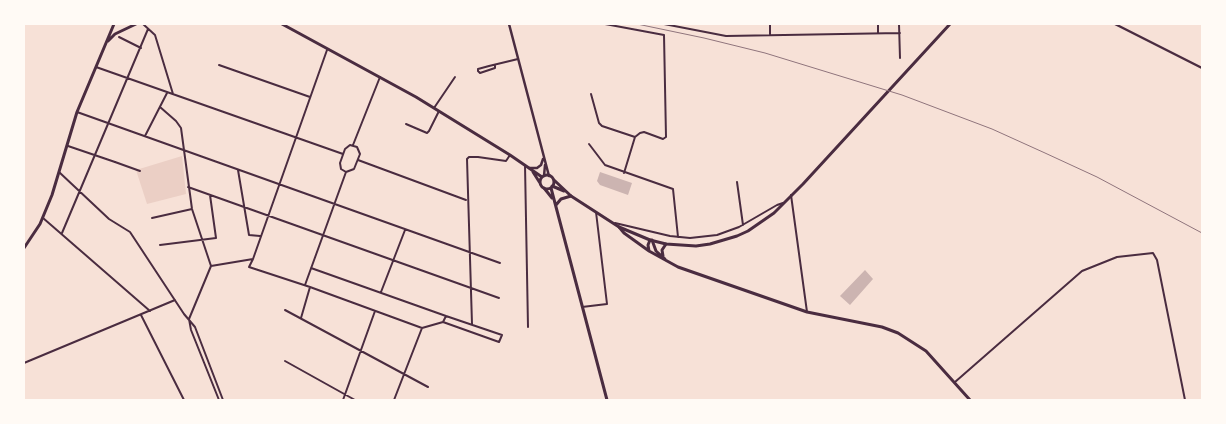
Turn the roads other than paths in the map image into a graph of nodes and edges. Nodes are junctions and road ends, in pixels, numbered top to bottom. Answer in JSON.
{"nodes":[{"id":1,"x":114,"y":24,"type":"edge"},
{"id":2,"x":136,"y":24,"type":"edge"},
{"id":3,"x":143,"y":24,"type":"edge"},
{"id":4,"x":282,"y":24,"type":"edge"},
{"id":5,"x":509,"y":24,"type":"edge"},
{"id":6,"x":605,"y":24,"type":"edge"},
{"id":7,"x":664,"y":24,"type":"edge"},
{"id":8,"x":770,"y":24,"type":"edge"},
{"id":9,"x":878,"y":24,"type":"edge"},
{"id":10,"x":899,"y":24,"type":"edge"},
{"id":11,"x":950,"y":24,"type":"edge"},
{"id":12,"x":1115,"y":24,"type":"edge"},
{"id":13,"x":148,"y":29,"type":"junction"},
{"id":14,"x":124,"y":30,"type":"junction"},
{"id":15,"x":878,"y":32,"type":"junction"},
{"id":16,"x":900,"y":33,"type":"junction"},
{"id":17,"x":770,"y":34,"type":"junction"},
{"id":18,"x":119,"y":37,"type":"dead end"},
{"id":19,"x":106,"y":44,"type":"junction"},
{"id":20,"x":141,"y":48,"type":"junction"},
{"id":21,"x":328,"y":49,"type":"junction"},
{"id":22,"x":900,"y":58,"type":"dead end"},
{"id":23,"x":518,"y":59,"type":"junction"},
{"id":24,"x":219,"y":65,"type":"dead end"},
{"id":25,"x":495,"y":66,"type":"junction"},
{"id":26,"x":96,"y":67,"type":"junction"},
{"id":27,"x":1202,"y":67,"type":"edge"},
{"id":28,"x":380,"y":77,"type":"junction"},
{"id":29,"x":455,"y":77,"type":"dead end"},
{"id":30,"x":127,"y":79,"type":"junction"},
{"id":31,"x":167,"y":94,"type":"junction"},
{"id":32,"x":591,"y":94,"type":"dead end"},
{"id":33,"x":173,"y":95,"type":"junction"},
{"id":34,"x":310,"y":97,"type":"junction"},
{"id":35,"x":160,"y":107,"type":"junction"},
{"id":36,"x":434,"y":108,"type":"junction"},
{"id":37,"x":439,"y":111,"type":"junction"},
{"id":38,"x":77,"y":112,"type":"junction"},
{"id":39,"x":108,"y":124,"type":"junction"},
{"id":40,"x":406,"y":124,"type":"dead end"},
{"id":41,"x":145,"y":137,"type":"junction"},
{"id":42,"x":296,"y":137,"type":"junction"},
{"id":43,"x":635,"y":137,"type":"junction"},
{"id":44,"x":588,"y":144,"type":"dead end"},
{"id":45,"x":66,"y":146,"type":"junction"},
{"id":46,"x":353,"y":146,"type":"junction"},
{"id":47,"x":184,"y":151,"type":"junction"},
{"id":48,"x":343,"y":154,"type":"junction"},
{"id":49,"x":510,"y":154,"type":"junction"},
{"id":50,"x":95,"y":155,"type":"junction"},
{"id":51,"x":544,"y":157,"type":"junction"},
{"id":52,"x":358,"y":160,"type":"junction"},
{"id":53,"x":545,"y":164,"type":"junction"},
{"id":54,"x":525,"y":165,"type":"junction"},
{"id":55,"x":529,"y":168,"type":"junction"},
{"id":56,"x":140,"y":170,"type":"dead end"},
{"id":57,"x":238,"y":170,"type":"junction"},
{"id":58,"x":59,"y":172,"type":"junction"},
{"id":59,"x":346,"y":172,"type":"junction"},
{"id":60,"x":624,"y":173,"type":"junction"},
{"id":61,"x":549,"y":176,"type":"junction"},
{"id":62,"x":543,"y":177,"type":"junction"},
{"id":63,"x":554,"y":180,"type":"junction"},
{"id":64,"x":737,"y":182,"type":"dead end"},
{"id":65,"x":280,"y":184,"type":"junction"},
{"id":66,"x":540,"y":184,"type":"junction"},
{"id":67,"x":188,"y":187,"type":"junction"},
{"id":68,"x":552,"y":187,"type":"junction"},
{"id":69,"x":544,"y":188,"type":"junction"},
{"id":70,"x":80,"y":190,"type":"junction"},
{"id":71,"x":567,"y":193,"type":"junction"},
{"id":72,"x":210,"y":195,"type":"junction"},
{"id":73,"x":791,"y":195,"type":"junction"},
{"id":74,"x":571,"y":196,"type":"junction"},
{"id":75,"x":468,"y":200,"type":"junction"},
{"id":76,"x":783,"y":203,"type":"junction"},
{"id":77,"x":334,"y":204,"type":"junction"},
{"id":78,"x":556,"y":206,"type":"junction"},
{"id":79,"x":244,"y":207,"type":"junction"},
{"id":80,"x":192,"y":209,"type":"junction"},
{"id":81,"x":596,"y":212,"type":"junction"},
{"id":82,"x":268,"y":216,"type":"junction"},
{"id":83,"x":43,"y":218,"type":"junction"},
{"id":84,"x":152,"y":218,"type":"dead end"},
{"id":85,"x":613,"y":223,"type":"junction"},
{"id":86,"x":743,"y":225,"type":"junction"},
{"id":87,"x":619,"y":227,"type":"junction"},
{"id":88,"x":405,"y":230,"type":"junction"},
{"id":89,"x":62,"y":233,"type":"junction"},
{"id":90,"x":323,"y":235,"type":"junction"},
{"id":91,"x":261,"y":236,"type":"junction"},
{"id":92,"x":678,"y":237,"type":"junction"},
{"id":93,"x":202,"y":239,"type":"junction"},
{"id":94,"x":651,"y":240,"type":"junction"},
{"id":95,"x":666,"y":244,"type":"junction"},
{"id":96,"x":160,"y":245,"type":"dead end"},
{"id":97,"x":24,"y":248,"type":"edge"},
{"id":98,"x":469,"y":252,"type":"junction"},
{"id":99,"x":650,"y":252,"type":"junction"},
{"id":100,"x":663,"y":257,"type":"junction"},
{"id":101,"x":253,"y":259,"type":"junction"},
{"id":102,"x":393,"y":261,"type":"junction"},
{"id":103,"x":667,"y":262,"type":"junction"},
{"id":104,"x":500,"y":263,"type":"dead end"},
{"id":105,"x":211,"y":266,"type":"junction"},
{"id":106,"x":311,"y":268,"type":"junction"},
{"id":107,"x":305,"y":285,"type":"junction"},
{"id":108,"x":310,"y":287,"type":"junction"},
{"id":109,"x":472,"y":288,"type":"junction"},
{"id":110,"x":381,"y":292,"type":"junction"},
{"id":111,"x":499,"y":298,"type":"dead end"},
{"id":112,"x":175,"y":300,"type":"junction"},
{"id":113,"x":582,"y":307,"type":"junction"},
{"id":114,"x":285,"y":310,"type":"dead end"},
{"id":115,"x":150,"y":311,"type":"junction"},
{"id":116,"x":375,"y":311,"type":"junction"},
{"id":117,"x":807,"y":312,"type":"junction"},
{"id":118,"x":140,"y":315,"type":"junction"},
{"id":119,"x":446,"y":316,"type":"junction"},
{"id":120,"x":300,"y":318,"type":"junction"},
{"id":121,"x":189,"y":319,"type":"junction"},
{"id":122,"x":443,"y":322,"type":"junction"},
{"id":123,"x":472,"y":325,"type":"junction"},
{"id":124,"x":422,"y":328,"type":"junction"},
{"id":125,"x":528,"y":328,"type":"dead end"},
{"id":126,"x":360,"y":351,"type":"junction"},
{"id":127,"x":285,"y":361,"type":"dead end"},
{"id":128,"x":24,"y":363,"type":"edge"},
{"id":129,"x":404,"y":374,"type":"junction"},
{"id":130,"x":955,"y":382,"type":"junction"},
{"id":131,"x":428,"y":387,"type":"dead end"},
{"id":132,"x":345,"y":394,"type":"junction"},
{"id":133,"x":184,"y":400,"type":"edge"},
{"id":134,"x":220,"y":400,"type":"edge"},
{"id":135,"x":223,"y":400,"type":"edge"},
{"id":136,"x":343,"y":400,"type":"edge"},
{"id":137,"x":355,"y":400,"type":"edge"},
{"id":138,"x":394,"y":400,"type":"edge"},
{"id":139,"x":607,"y":400,"type":"edge"},
{"id":140,"x":662,"y":400,"type":"edge"},
{"id":141,"x":670,"y":400,"type":"edge"},
{"id":142,"x":970,"y":400,"type":"edge"},
{"id":143,"x":1185,"y":400,"type":"edge"}],
"edges":[{"from":1,"to":14,"type":"main road"},
{"from":1,"to":19,"type":"main road"},
{"from":2,"to":14,"type":"main road"},
{"from":3,"to":13,"type":"street"},
{"from":4,"to":21,"type":"main road"},
{"from":5,"to":23,"type":"street"},
{"from":6,"to":43,"type":"street"},
{"from":7,"to":17,"type":"street"},
{"from":8,"to":17,"type":"street"},
{"from":9,"to":15,"type":"street"},
{"from":10,"to":16,"type":"street"},
{"from":11,"to":73,"type":"main road"},
{"from":12,"to":27,"type":"street"},
{"from":13,"to":20,"type":"street"},
{"from":13,"to":33,"type":"street"},
{"from":14,"to":19,"type":"main road"},
{"from":15,"to":16,"type":"street"},
{"from":15,"to":17,"type":"street"},
{"from":16,"to":22,"type":"street"},
{"from":18,"to":20,"type":"street"},
{"from":19,"to":26,"type":"main road"},
{"from":20,"to":30,"type":"street"},
{"from":21,"to":28,"type":"main road"},
{"from":21,"to":34,"type":"street"},
{"from":23,"to":25,"type":"street"},
{"from":23,"to":51,"type":"street"},
{"from":24,"to":34,"type":"street"},
{"from":25,"to":25,"type":"street"},
{"from":26,"to":30,"type":"street"},
{"from":26,"to":38,"type":"main road"},
{"from":28,"to":36,"type":"main road"},
{"from":28,"to":46,"type":"street"},
{"from":29,"to":36,"type":"street"},
{"from":30,"to":31,"type":"street"},
{"from":30,"to":39,"type":"street"},
{"from":31,"to":33,"type":"street"},
{"from":31,"to":35,"type":"street"},
{"from":32,"to":43,"type":"street"},
{"from":33,"to":42,"type":"street"},
{"from":34,"to":42,"type":"street"},
{"from":35,"to":41,"type":"street"},
{"from":35,"to":47,"type":"street"},
{"from":36,"to":37,"type":"main road"},
{"from":37,"to":40,"type":"street"},
{"from":37,"to":49,"type":"main road"},
{"from":38,"to":39,"type":"street"},
{"from":38,"to":45,"type":"main road"},
{"from":39,"to":41,"type":"street"},
{"from":39,"to":50,"type":"street"},
{"from":41,"to":47,"type":"street"},
{"from":42,"to":48,"type":"street"},
{"from":42,"to":65,"type":"street"},
{"from":43,"to":60,"type":"street"},
{"from":44,"to":60,"type":"street"},
{"from":45,"to":50,"type":"street"},
{"from":45,"to":58,"type":"main road"},
{"from":46,"to":48,"type":"street"},
{"from":46,"to":52,"type":"street"},
{"from":47,"to":57,"type":"street"},
{"from":47,"to":67,"type":"street"},
{"from":48,"to":59,"type":"street"},
{"from":49,"to":54,"type":"main road"},
{"from":49,"to":75,"type":"street"},
{"from":50,"to":56,"type":"street"},
{"from":50,"to":70,"type":"street"},
{"from":51,"to":53,"type":"street"},
{"from":51,"to":55,"type":"street"},
{"from":52,"to":59,"type":"street"},
{"from":52,"to":75,"type":"street"},
{"from":53,"to":61,"type":"street"},
{"from":53,"to":62,"type":"street"},
{"from":54,"to":55,"type":"main road"},
{"from":54,"to":125,"type":"street"},
{"from":55,"to":62,"type":"main road"},
{"from":55,"to":66,"type":"main road"},
{"from":57,"to":65,"type":"street"},
{"from":57,"to":79,"type":"street"},
{"from":58,"to":70,"type":"street"},
{"from":58,"to":83,"type":"main road"},
{"from":59,"to":77,"type":"street"},
{"from":60,"to":92,"type":"street"},
{"from":61,"to":62,"type":"main road"},
{"from":61,"to":63,"type":"main road"},
{"from":62,"to":66,"type":"main road"},
{"from":63,"to":68,"type":"main road"},
{"from":63,"to":71,"type":"main road"},
{"from":64,"to":86,"type":"street"},
{"from":65,"to":77,"type":"street"},
{"from":65,"to":82,"type":"street"},
{"from":66,"to":69,"type":"main road"},
{"from":67,"to":72,"type":"street"},
{"from":67,"to":80,"type":"street"},
{"from":68,"to":69,"type":"main road"},
{"from":68,"to":71,"type":"main road"},
{"from":68,"to":78,"type":"main road"},
{"from":69,"to":78,"type":"main road"},
{"from":70,"to":89,"type":"street"},
{"from":70,"to":112,"type":"street"},
{"from":71,"to":74,"type":"main road"},
{"from":72,"to":79,"type":"street"},
{"from":72,"to":93,"type":"street"},
{"from":73,"to":76,"type":"main road"},
{"from":73,"to":117,"type":"street"},
{"from":74,"to":78,"type":"main road"},
{"from":74,"to":81,"type":"main road"},
{"from":75,"to":98,"type":"street"},
{"from":76,"to":86,"type":"street"},
{"from":76,"to":95,"type":"main road"},
{"from":77,"to":88,"type":"street"},
{"from":77,"to":90,"type":"street"},
{"from":78,"to":113,"type":"main road"},
{"from":79,"to":82,"type":"street"},
{"from":79,"to":91,"type":"street"},
{"from":80,"to":84,"type":"street"},
{"from":80,"to":93,"type":"street"},
{"from":81,"to":85,"type":"main road"},
{"from":81,"to":113,"type":"street"},
{"from":82,"to":90,"type":"street"},
{"from":82,"to":91,"type":"street"},
{"from":83,"to":89,"type":"street"},
{"from":83,"to":97,"type":"main road"},
{"from":85,"to":87,"type":"main road"},
{"from":85,"to":92,"type":"street"},
{"from":86,"to":92,"type":"street"},
{"from":87,"to":94,"type":"main road"},
{"from":87,"to":99,"type":"main road"},
{"from":88,"to":98,"type":"street"},
{"from":88,"to":102,"type":"street"},
{"from":89,"to":115,"type":"street"},
{"from":90,"to":102,"type":"street"},
{"from":90,"to":106,"type":"street"},
{"from":91,"to":101,"type":"street"},
{"from":93,"to":96,"type":"street"},
{"from":93,"to":105,"type":"street"},
{"from":94,"to":95,"type":"main road"},
{"from":94,"to":99,"type":"main road"},
{"from":94,"to":100,"type":"main road"},
{"from":95,"to":100,"type":"main road"},
{"from":98,"to":104,"type":"street"},
{"from":98,"to":109,"type":"street"},
{"from":99,"to":103,"type":"main road"},
{"from":100,"to":103,"type":"main road"},
{"from":101,"to":105,"type":"street"},
{"from":101,"to":107,"type":"street"},
{"from":102,"to":109,"type":"street"},
{"from":102,"to":110,"type":"street"},
{"from":103,"to":117,"type":"main road"},
{"from":105,"to":121,"type":"street"},
{"from":106,"to":107,"type":"street"},
{"from":106,"to":110,"type":"street"},
{"from":107,"to":108,"type":"street"},
{"from":108,"to":116,"type":"street"},
{"from":108,"to":120,"type":"street"},
{"from":109,"to":111,"type":"street"},
{"from":109,"to":123,"type":"street"},
{"from":110,"to":119,"type":"street"},
{"from":112,"to":115,"type":"street"},
{"from":112,"to":121,"type":"street"},
{"from":113,"to":139,"type":"main road"},
{"from":114,"to":120,"type":"street"},
{"from":115,"to":118,"type":"street"},
{"from":116,"to":124,"type":"street"},
{"from":116,"to":126,"type":"street"},
{"from":117,"to":130,"type":"main road"},
{"from":118,"to":128,"type":"street"},
{"from":118,"to":133,"type":"street"},
{"from":119,"to":122,"type":"street"},
{"from":119,"to":123,"type":"street"},
{"from":120,"to":126,"type":"street"},
{"from":121,"to":134,"type":"street"},
{"from":121,"to":135,"type":"street"},
{"from":122,"to":123,"type":"street"},
{"from":122,"to":124,"type":"street"},
{"from":124,"to":129,"type":"street"},
{"from":126,"to":129,"type":"street"},
{"from":126,"to":132,"type":"street"},
{"from":127,"to":132,"type":"street"},
{"from":129,"to":131,"type":"street"},
{"from":129,"to":138,"type":"street"},
{"from":130,"to":142,"type":"main road"},
{"from":130,"to":143,"type":"street"},
{"from":132,"to":136,"type":"street"},
{"from":132,"to":137,"type":"street"},
{"from":140,"to":141,"type":"street"}]}
